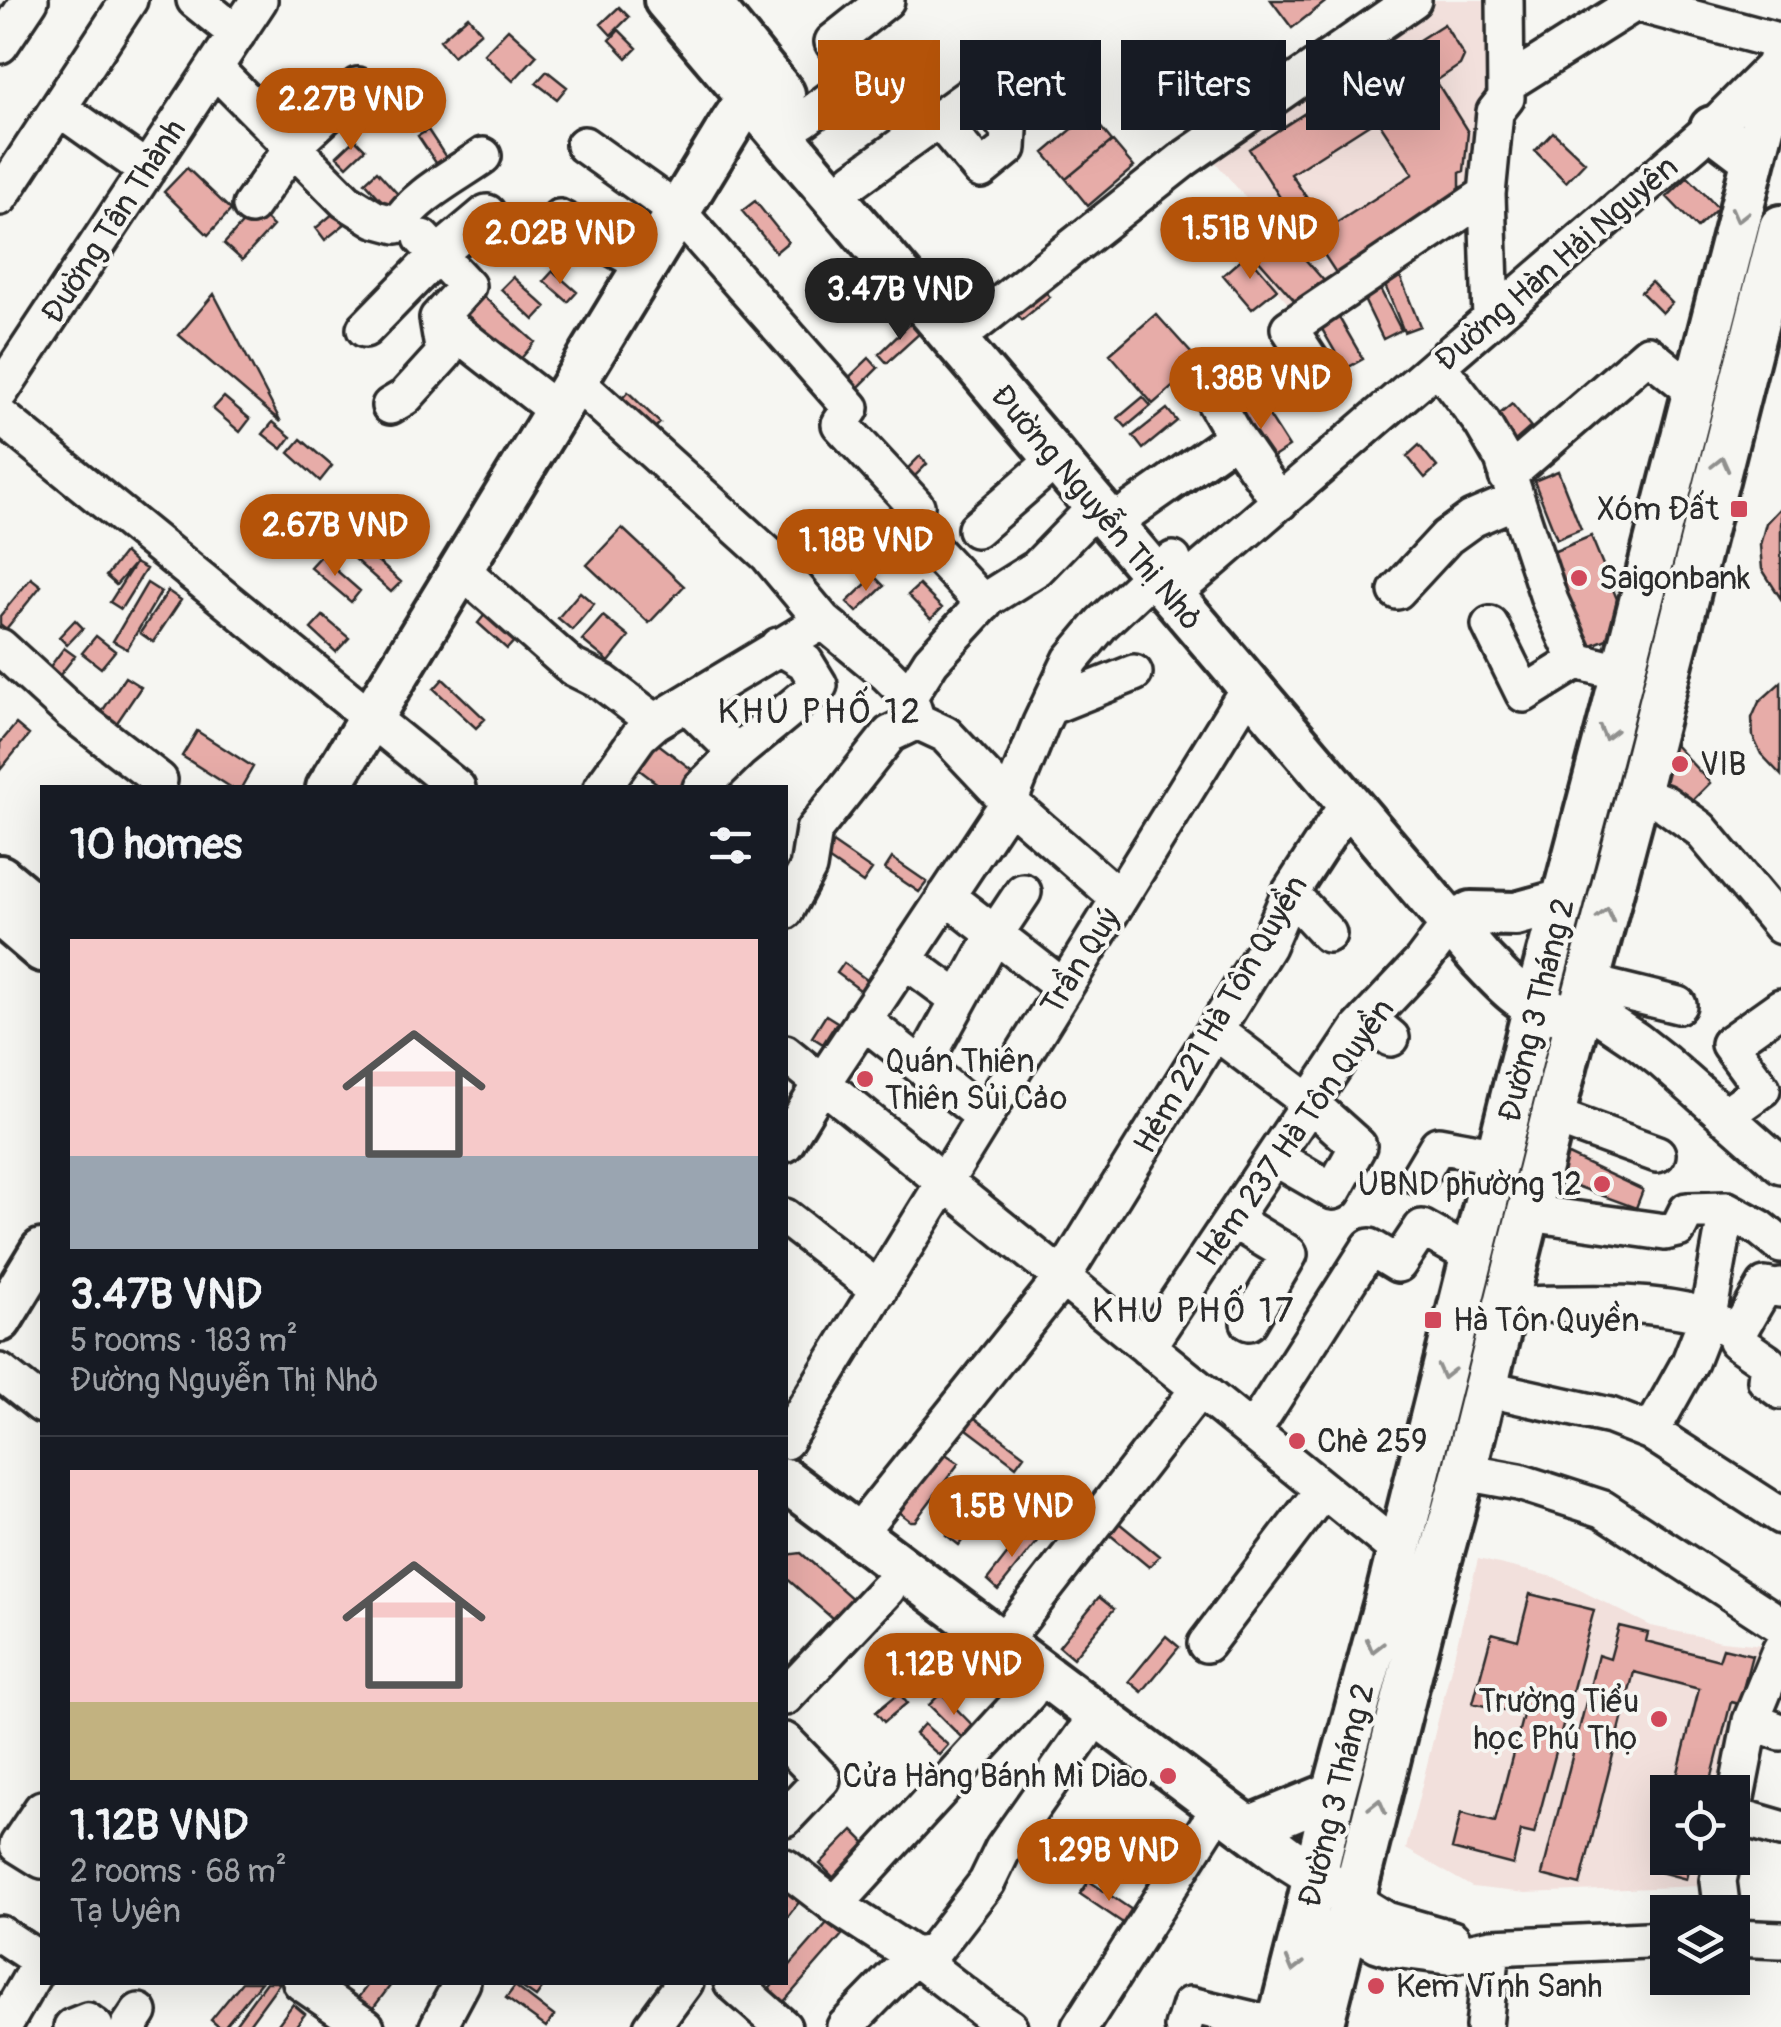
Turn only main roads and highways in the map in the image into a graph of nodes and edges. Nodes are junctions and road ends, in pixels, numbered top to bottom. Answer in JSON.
{"nodes":[{"id":1,"x":686,"y":3,"type":"edge"},
{"id":2,"x":1780,"y":54,"type":"edge"},
{"id":3,"x":757,"y":85,"type":"junction"},
{"id":4,"x":1712,"y":128,"type":"road end"},
{"id":5,"x":1753,"y":159,"type":"junction"},
{"id":6,"x":1781,"y":227,"type":"edge"},
{"id":7,"x":1774,"y":286,"type":"edge"},
{"id":8,"x":1114,"y":508,"type":"junction"},
{"id":9,"x":1256,"y":676,"type":"junction"},
{"id":10,"x":330,"y":785,"type":"edge"},
{"id":11,"x":0,"y":876,"type":"edge"},
{"id":12,"x":1563,"y":902,"type":"junction"},
{"id":13,"x":40,"y":910,"type":"edge"},
{"id":14,"x":0,"y":914,"type":"edge"},
{"id":15,"x":1461,"y":918,"type":"junction"},
{"id":16,"x":40,"y":948,"type":"edge"},
{"id":17,"x":1539,"y":989,"type":"junction"},
{"id":18,"x":1583,"y":1002,"type":"junction"},
{"id":19,"x":40,"y":1254,"type":"edge"},
{"id":20,"x":0,"y":1320,"type":"edge"},
{"id":21,"x":788,"y":1482,"type":"edge"},
{"id":22,"x":788,"y":1515,"type":"edge"},
{"id":23,"x":1419,"y":1557,"type":"junction"},
{"id":24,"x":1334,"y":1793,"type":"junction"},
{"id":25,"x":1249,"y":1828,"type":"junction"},
{"id":26,"x":1304,"y":1878,"type":"junction"},
{"id":27,"x":1351,"y":1913,"type":"junction"},
{"id":28,"x":1278,"y":2026,"type":"edge"},
{"id":29,"x":1322,"y":2027,"type":"edge"}],
"edges":[{"from":1,"to":3,"type":"main road"},
{"from":2,"to":5,"type":"main road","name":"Đường 3 Tháng 2"},
{"from":3,"to":8,"type":"main road","name":"Đường Nguyễn Thị Nhỏ"},
{"from":3,"to":8,"type":"main road","name":"Đường Nguyễn Thị Nhỏ"},
{"from":3,"to":10,"type":"main road"},
{"from":4,"to":5,"type":"main road"},
{"from":5,"to":12,"type":"main road","name":"Đường 3 Tháng 2","one_way":true},
{"from":6,"to":7,"type":"main road","name":"Đường 3 Tháng 2"},
{"from":18,"to":7,"type":"main road","name":"Đường 3 Tháng 2","one_way":true},
{"from":8,"to":9,"type":"main road","name":"Đường Nguyễn Thị Nhỏ"},
{"from":9,"to":15,"type":"main road","name":"Đường Nguyễn Thị Nhỏ"},
{"from":9,"to":15,"type":"main road","name":"Đường Nguyễn Thị Nhỏ"},
{"from":11,"to":13,"type":"main road"},
{"from":12,"to":15,"type":"main road"},
{"from":12,"to":17,"type":"main road","name":"Đường 3 Tháng 2"},
{"from":14,"to":16,"type":"main road"},
{"from":15,"to":17,"type":"main road","name":"Đường Nguyễn Thị Nhỏ"},
{"from":17,"to":18,"type":"main road","name":"Đường Nguyễn Thị Nhỏ"},
{"from":17,"to":23,"type":"main road","name":"Đường 3 Tháng 2","one_way":true},
{"from":18,"to":23,"type":"main road","name":"Đường 3 Tháng 2"},
{"from":19,"to":20,"type":"main road"},
{"from":21,"to":25,"type":"main road"},
{"from":22,"to":26,"type":"main road"},
{"from":23,"to":24,"type":"main road","name":"Đường 3 Tháng 2","one_way":true},
{"from":27,"to":23,"type":"main road","name":"Đường 3 Tháng 2","one_way":true},
{"from":24,"to":25,"type":"main road"},
{"from":24,"to":26,"type":"main road","name":"Đường 3 Tháng 2"},
{"from":25,"to":26,"type":"main road"},
{"from":26,"to":27,"type":"main road"},
{"from":26,"to":28,"type":"main road","name":"Đường 3 Tháng 2","one_way":true},
{"from":27,"to":29,"type":"main road","name":"Đường 3 Tháng 2"}]}
